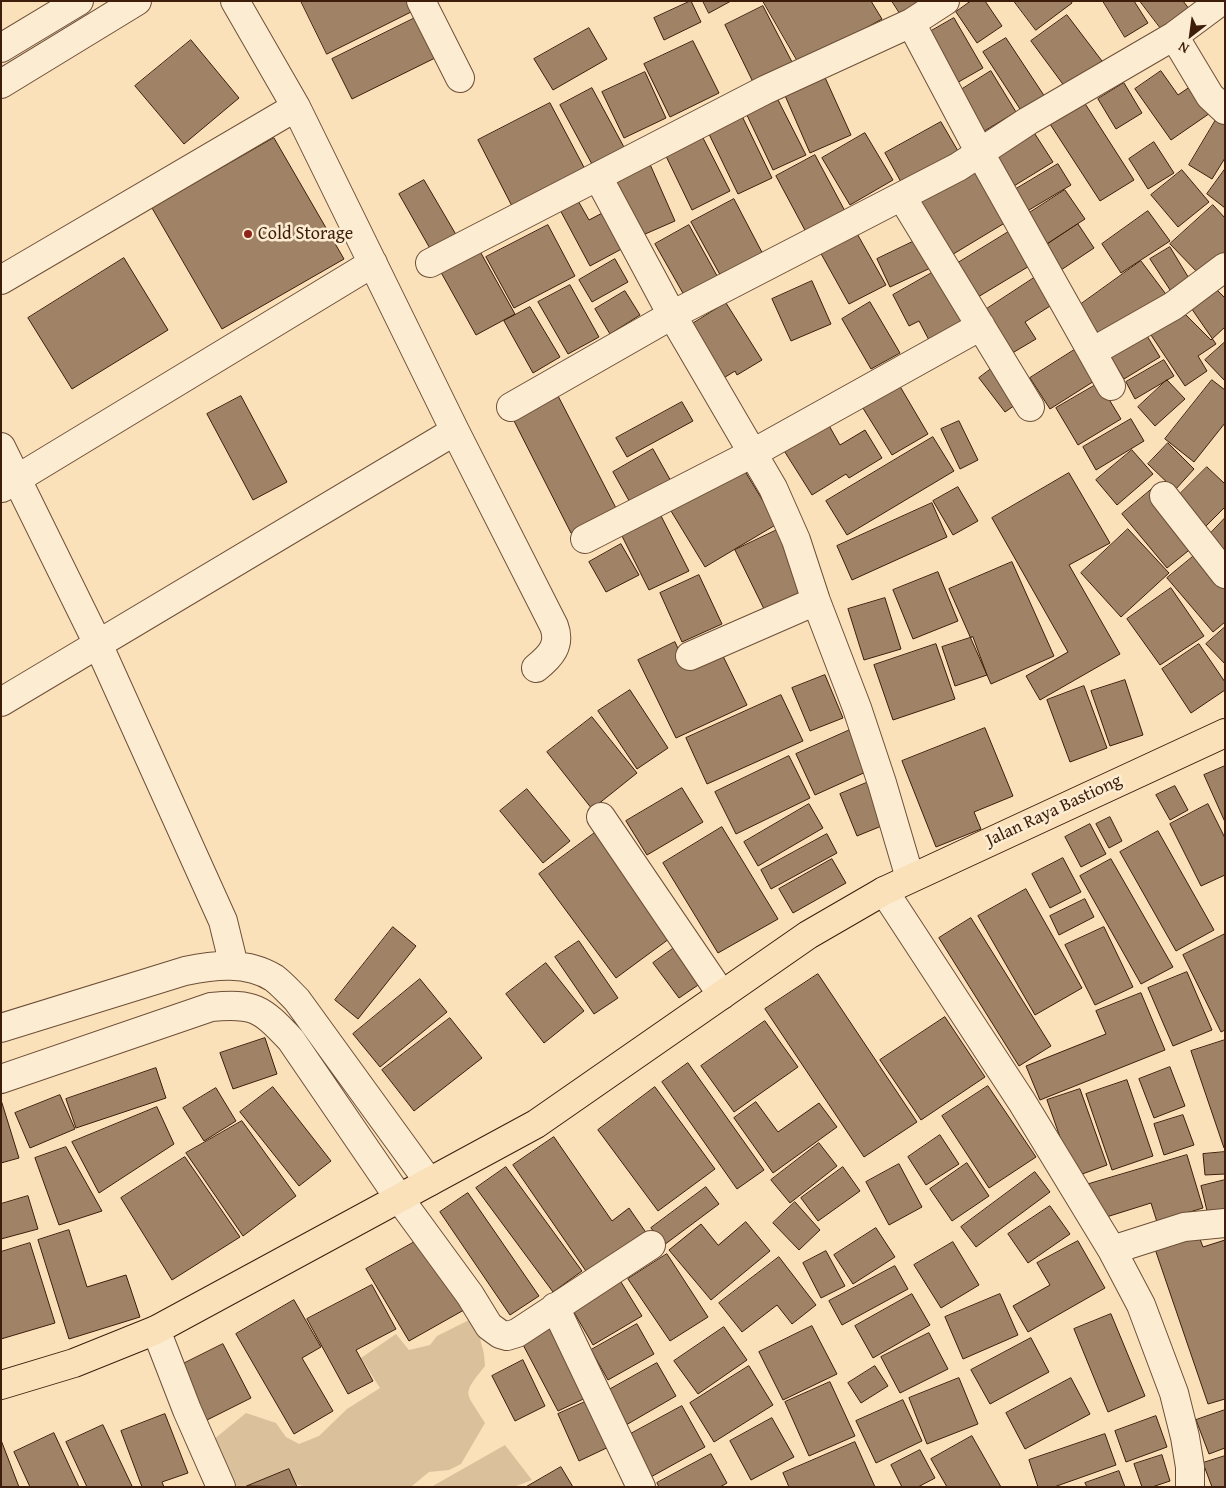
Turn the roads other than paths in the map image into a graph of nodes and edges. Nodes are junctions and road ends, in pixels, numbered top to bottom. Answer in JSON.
{"nodes":[{"id":1,"x":79,"y":1,"type":"edge"},
{"id":2,"x":136,"y":1,"type":"edge"},
{"id":3,"x":236,"y":1,"type":"edge"},
{"id":4,"x":420,"y":1,"type":"edge"},
{"id":5,"x":945,"y":1,"type":"edge"},
{"id":6,"x":1221,"y":1,"type":"edge"},
{"id":7,"x":911,"y":23,"type":"junction"},
{"id":8,"x":32,"y":30,"type":"junction"},
{"id":9,"x":1174,"y":36,"type":"junction"},
{"id":10,"x":1,"y":48,"type":"edge"},
{"id":11,"x":44,"y":58,"type":"junction"},
{"id":12,"x":460,"y":78,"type":"dead end"},
{"id":13,"x":1,"y":84,"type":"edge"},
{"id":14,"x":296,"y":107,"type":"junction"},
{"id":15,"x":1225,"y":110,"type":"edge"},
{"id":16,"x":980,"y":153,"type":"junction"},
{"id":17,"x":598,"y":177,"type":"junction"},
{"id":18,"x":902,"y":197,"type":"junction"},
{"id":19,"x":430,"y":263,"type":"dead end"},
{"id":20,"x":373,"y":264,"type":"junction"},
{"id":21,"x":1225,"y":267,"type":"edge"},
{"id":22,"x":1,"y":280,"type":"edge"},
{"id":23,"x":672,"y":316,"type":"junction"},
{"id":24,"x":981,"y":326,"type":"junction"},
{"id":25,"x":1092,"y":352,"type":"junction"},
{"id":26,"x":1111,"y":386,"type":"dead end"},
{"id":27,"x":510,"y":407,"type":"dead end"},
{"id":28,"x":1030,"y":407,"type":"dead end"},
{"id":29,"x":455,"y":431,"type":"junction"},
{"id":30,"x":1,"y":447,"type":"edge"},
{"id":31,"x":753,"y":453,"type":"junction"},
{"id":32,"x":9,"y":483,"type":"edge"},
{"id":33,"x":1164,"y":496,"type":"dead end"},
{"id":34,"x":584,"y":539,"type":"dead end"},
{"id":35,"x":1225,"y":574,"type":"edge"},
{"id":36,"x":816,"y":601,"type":"junction"},
{"id":37,"x":98,"y":644,"type":"junction"},
{"id":38,"x":690,"y":656,"type":"dead end"},
{"id":39,"x":536,"y":668,"type":"dead end"},
{"id":40,"x":1,"y":702,"type":"edge"},
{"id":41,"x":1225,"y":733,"type":"edge"},
{"id":42,"x":601,"y":817,"type":"dead end"},
{"id":43,"x":910,"y":878,"type":"junction"},
{"id":44,"x":884,"y":891,"type":"junction"},
{"id":45,"x":234,"y":966,"type":"junction"},
{"id":46,"x":722,"y":995,"type":"junction"},
{"id":47,"x":1,"y":1028,"type":"edge"},
{"id":48,"x":1,"y":1079,"type":"edge"},
{"id":49,"x":429,"y":1182,"type":"junction"},
{"id":50,"x":399,"y":1198,"type":"junction"},
{"id":51,"x":1225,"y":1223,"type":"edge"},
{"id":52,"x":651,"y":1246,"type":"dead end"},
{"id":53,"x":1112,"y":1250,"type":"junction"},
{"id":54,"x":555,"y":1307,"type":"junction"},
{"id":55,"x":156,"y":1330,"type":"junction"},
{"id":56,"x":1,"y":1385,"type":"edge"},
{"id":57,"x":221,"y":1487,"type":"edge"},
{"id":58,"x":641,"y":1487,"type":"edge"},
{"id":59,"x":1190,"y":1487,"type":"edge"}],
"edges":[{"from":1,"to":8,"type":"street"},
{"from":2,"to":11,"type":"street"},
{"from":3,"to":14,"type":"street"},
{"from":4,"to":12,"type":"street"},
{"from":5,"to":7,"type":"street"},
{"from":6,"to":9,"type":"street"},
{"from":7,"to":16,"type":"street"},
{"from":7,"to":17,"type":"street"},
{"from":8,"to":10,"type":"street"},
{"from":8,"to":11,"type":"street"},
{"from":9,"to":15,"type":"street"},
{"from":9,"to":16,"type":"street"},
{"from":11,"to":13,"type":"street"},
{"from":14,"to":20,"type":"street"},
{"from":14,"to":22,"type":"street"},
{"from":16,"to":18,"type":"street"},
{"from":16,"to":25,"type":"street"},
{"from":17,"to":19,"type":"street"},
{"from":17,"to":23,"type":"street"},
{"from":18,"to":23,"type":"street"},
{"from":18,"to":24,"type":"street"},
{"from":20,"to":29,"type":"street"},
{"from":20,"to":32,"type":"street"},
{"from":21,"to":25,"type":"street"},
{"from":23,"to":27,"type":"street"},
{"from":23,"to":31,"type":"street"},
{"from":24,"to":28,"type":"street"},
{"from":24,"to":31,"type":"street"},
{"from":25,"to":26,"type":"street"},
{"from":29,"to":37,"type":"street"},
{"from":29,"to":39,"type":"street"},
{"from":30,"to":32,"type":"street"},
{"from":31,"to":34,"type":"street"},
{"from":31,"to":36,"type":"street"},
{"from":32,"to":37,"type":"street"},
{"from":33,"to":35,"type":"street"},
{"from":36,"to":38,"type":"street"},
{"from":36,"to":43,"type":"street"},
{"from":37,"to":40,"type":"street"},
{"from":37,"to":45,"type":"street"},
{"from":41,"to":43,"type":"highway","name":"Jalan Raya Bastiong"},
{"from":42,"to":46,"type":"street"},
{"from":43,"to":44,"type":"highway","name":"Jalan Raya Bastiong"},
{"from":44,"to":46,"type":"highway","name":"Jalan Raya Bastiong"},
{"from":44,"to":53,"type":"street"},
{"from":45,"to":47,"type":"street"},
{"from":45,"to":49,"type":"street"},
{"from":46,"to":49,"type":"highway","name":"Jalan Raya Bastiong"},
{"from":48,"to":50,"type":"street"},
{"from":49,"to":50,"type":"highway","name":"Jalan Raya Bastiong"},
{"from":50,"to":54,"type":"street"},
{"from":50,"to":55,"type":"highway","name":"Jalan Raya Bastiong"},
{"from":51,"to":53,"type":"street"},
{"from":52,"to":54,"type":"street"},
{"from":53,"to":59,"type":"street"},
{"from":54,"to":58,"type":"street"},
{"from":55,"to":56,"type":"highway","name":"Jalan Raya Bastiong"},
{"from":55,"to":57,"type":"street"}]}
